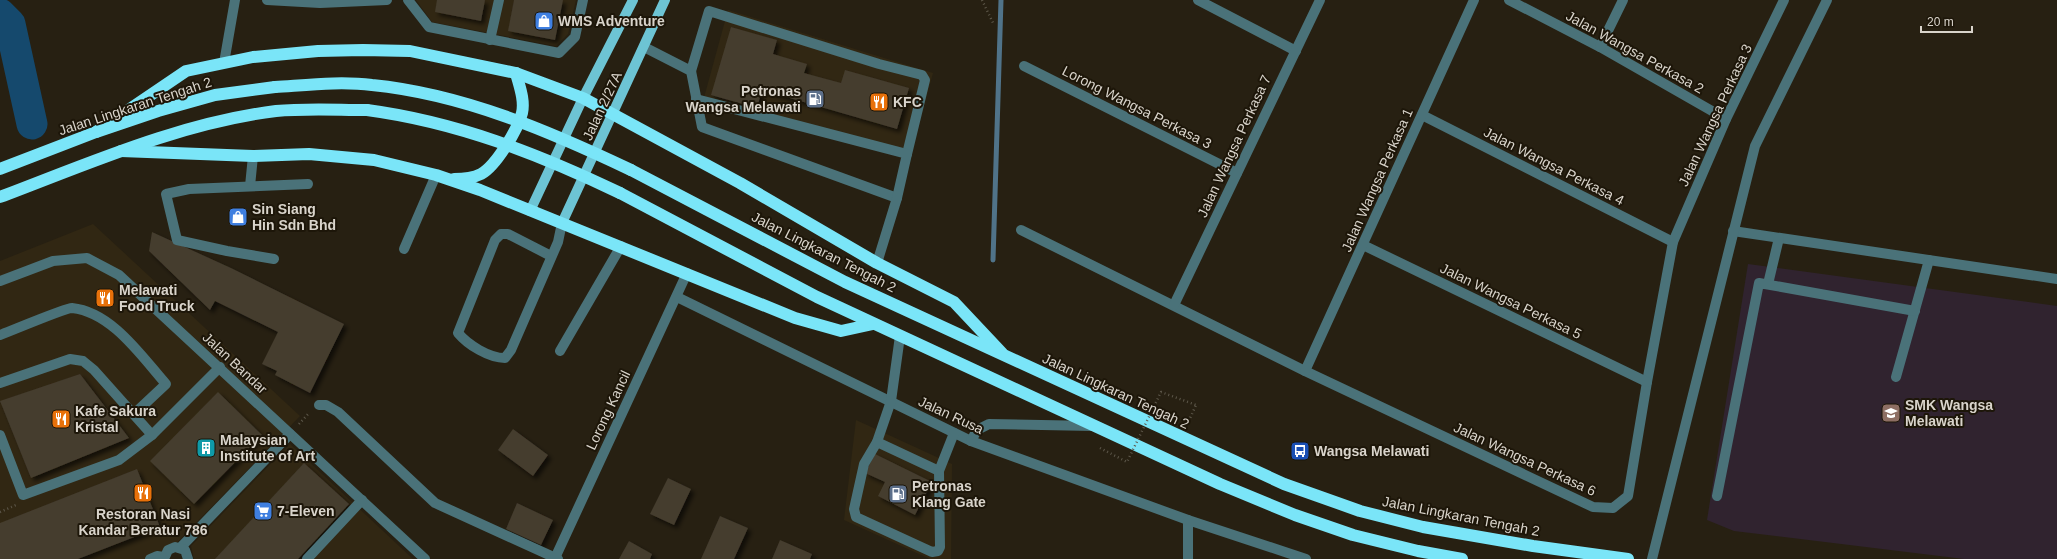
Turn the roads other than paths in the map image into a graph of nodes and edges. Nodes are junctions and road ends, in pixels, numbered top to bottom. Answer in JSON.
{"nodes":[{"id":1,"x":235,"y":0,"type":"edge"},
{"id":2,"x":267,"y":0,"type":"edge"},
{"id":3,"x":386,"y":0,"type":"edge"},
{"id":4,"x":408,"y":0,"type":"edge"},
{"id":5,"x":499,"y":0,"type":"edge"},
{"id":6,"x":583,"y":0,"type":"edge"},
{"id":7,"x":633,"y":0,"type":"edge"},
{"id":8,"x":665,"y":0,"type":"edge"},
{"id":9,"x":1198,"y":0,"type":"edge"},
{"id":10,"x":1320,"y":0,"type":"edge"},
{"id":11,"x":1474,"y":0,"type":"edge"},
{"id":12,"x":1510,"y":0,"type":"edge"},
{"id":13,"x":1623,"y":0,"type":"edge"},
{"id":14,"x":1784,"y":0,"type":"edge"},
{"id":15,"x":1827,"y":0,"type":"edge"},
{"id":16,"x":321,"y":1,"type":"edge"},
{"id":17,"x":490,"y":40,"type":"junction"},
{"id":18,"x":644,"y":47,"type":"junction"},
{"id":19,"x":1600,"y":47,"type":"junction"},
{"id":20,"x":1296,"y":51,"type":"junction"},
{"id":21,"x":224,"y":63,"type":"junction"},
{"id":22,"x":1024,"y":66,"type":"dead end"},
{"id":23,"x":691,"y":71,"type":"junction"},
{"id":24,"x":516,"y":74,"type":"junction"},
{"id":25,"x":583,"y":98,"type":"junction"},
{"id":26,"x":696,"y":99,"type":"junction"},
{"id":27,"x":614,"y":114,"type":"junction"},
{"id":28,"x":1422,"y":115,"type":"junction"},
{"id":29,"x":1726,"y":119,"type":"junction"},
{"id":30,"x":96,"y":132,"type":"junction"},
{"id":31,"x":121,"y":151,"type":"junction"},
{"id":32,"x":907,"y":154,"type":"junction"},
{"id":33,"x":253,"y":156,"type":"junction"},
{"id":34,"x":0,"y":169,"type":"edge"},
{"id":35,"x":1237,"y":173,"type":"junction"},
{"id":36,"x":442,"y":177,"type":"junction"},
{"id":37,"x":308,"y":184,"type":"dead end"},
{"id":38,"x":250,"y":186,"type":"junction"},
{"id":39,"x":0,"y":197,"type":"edge"},
{"id":40,"x":897,"y":198,"type":"junction"},
{"id":41,"x":530,"y":211,"type":"junction"},
{"id":42,"x":562,"y":223,"type":"junction"},
{"id":43,"x":1021,"y":230,"type":"dead end"},
{"id":44,"x":1733,"y":231,"type":"junction"},
{"id":45,"x":1779,"y":238,"type":"junction"},
{"id":46,"x":1673,"y":242,"type":"junction"},
{"id":47,"x":1362,"y":245,"type":"junction"},
{"id":48,"x":620,"y":246,"type":"junction"},
{"id":49,"x":404,"y":249,"type":"dead end"},
{"id":50,"x":551,"y":256,"type":"junction"},
{"id":51,"x":274,"y":259,"type":"dead end"},
{"id":52,"x":1929,"y":260,"type":"junction"},
{"id":53,"x":877,"y":264,"type":"junction"},
{"id":54,"x":687,"y":273,"type":"junction"},
{"id":55,"x":2057,"y":279,"type":"edge"},
{"id":56,"x":0,"y":281,"type":"edge"},
{"id":57,"x":1768,"y":284,"type":"junction"},
{"id":58,"x":677,"y":297,"type":"junction"},
{"id":59,"x":1174,"y":305,"type":"junction"},
{"id":60,"x":1915,"y":311,"type":"junction"},
{"id":61,"x":873,"y":324,"type":"junction"},
{"id":62,"x":0,"y":335,"type":"edge"},
{"id":63,"x":900,"y":336,"type":"junction"},
{"id":64,"x":560,"y":351,"type":"dead end"},
{"id":65,"x":1007,"y":358,"type":"junction"},
{"id":66,"x":220,"y":367,"type":"junction"},
{"id":67,"x":1306,"y":371,"type":"junction"},
{"id":68,"x":1896,"y":377,"type":"dead end"},
{"id":69,"x":1647,"y":382,"type":"junction"},
{"id":70,"x":0,"y":383,"type":"edge"},
{"id":71,"x":891,"y":401,"type":"junction"},
{"id":72,"x":319,"y":405,"type":"road end"},
{"id":73,"x":134,"y":414,"type":"junction"},
{"id":74,"x":1095,"y":426,"type":"junction"},
{"id":75,"x":954,"y":433,"type":"junction"},
{"id":76,"x":290,"y":434,"type":"junction"},
{"id":77,"x":0,"y":435,"type":"edge"},
{"id":78,"x":152,"y":435,"type":"junction"},
{"id":79,"x":971,"y":441,"type":"junction"},
{"id":80,"x":877,"y":442,"type":"junction"},
{"id":81,"x":939,"y":471,"type":"junction"},
{"id":82,"x":1717,"y":496,"type":"dead end"},
{"id":83,"x":362,"y":500,"type":"junction"},
{"id":84,"x":1188,"y":520,"type":"junction"},
{"id":85,"x":181,"y":548,"type":"junction"},
{"id":86,"x":420,"y":557,"type":"edge"},
{"id":87,"x":164,"y":558,"type":"edge"},
{"id":88,"x":557,"y":558,"type":"edge"},
{"id":89,"x":150,"y":559,"type":"edge"},
{"id":90,"x":188,"y":559,"type":"edge"},
{"id":91,"x":307,"y":559,"type":"edge"},
{"id":92,"x":1188,"y":559,"type":"edge"},
{"id":93,"x":1306,"y":559,"type":"edge"},
{"id":94,"x":1462,"y":559,"type":"edge"},
{"id":95,"x":1628,"y":559,"type":"edge"},
{"id":96,"x":1652,"y":559,"type":"edge"}],
"edges":[{"from":1,"to":21,"type":"street"},
{"from":2,"to":16,"type":"street"},
{"from":3,"to":16,"type":"street"},
{"from":4,"to":17,"type":"street"},
{"from":5,"to":17,"type":"street"},
{"from":6,"to":17,"type":"street"},
{"from":7,"to":25,"type":"main road","name":"Jalan 2/27A"},
{"from":8,"to":18,"type":"main road","name":"Jalan 2/27A"},
{"from":9,"to":20,"type":"street"},
{"from":10,"to":20,"type":"street","name":"Jalan Wangsa Perkasa 7"},
{"from":11,"to":28,"type":"street","name":"Jalan Wangsa Perkasa 1"},
{"from":12,"to":19,"type":"street","name":"Jalan Wangsa Perkasa 2"},
{"from":13,"to":19,"type":"street"},
{"from":14,"to":29,"type":"street","name":"Jalan Wangsa Perkasa 3"},
{"from":15,"to":44,"type":"street"},
{"from":18,"to":23,"type":"street"},
{"from":18,"to":27,"type":"main road","name":"Jalan 2/27A"},
{"from":19,"to":29,"type":"street","name":"Jalan Wangsa Perkasa 2"},
{"from":20,"to":35,"type":"street","name":"Jalan Wangsa Perkasa 7"},
{"from":21,"to":24,"type":"highway"},
{"from":21,"to":30,"type":"highway"},
{"from":22,"to":35,"type":"street","name":"Lorong Wangsa Perkasa 3"},
{"from":23,"to":26,"type":"street"},
{"from":23,"to":32,"type":"street"},
{"from":24,"to":25,"type":"highway"},
{"from":24,"to":36,"type":"highway"},
{"from":25,"to":27,"type":"highway"},
{"from":25,"to":41,"type":"main road","name":"Jalan 2/27A"},
{"from":26,"to":32,"type":"street"},
{"from":26,"to":40,"type":"street"},
{"from":27,"to":42,"type":"main road","name":"Jalan 2/27A"},
{"from":27,"to":53,"type":"highway"},
{"from":28,"to":46,"type":"street","name":"Jalan Wangsa Perkasa 4"},
{"from":28,"to":47,"type":"street","name":"Jalan Wangsa Perkasa 1"},
{"from":29,"to":46,"type":"street","name":"Jalan Wangsa Perkasa 3"},
{"from":30,"to":34,"type":"highway","name":"Jalan Lingkaran Tengah 2"},
{"from":30,"to":65,"type":"highway","name":"Jalan Lingkaran Tengah 2","bridge":true},
{"from":31,"to":33,"type":"highway"},
{"from":31,"to":39,"type":"highway"},
{"from":31,"to":61,"type":"highway","bridge":true},
{"from":32,"to":40,"type":"street"},
{"from":33,"to":36,"type":"highway"},
{"from":33,"to":38,"type":"street"},
{"from":35,"to":59,"type":"street","name":"Jalan Wangsa Perkasa 7"},
{"from":36,"to":41,"type":"highway"},
{"from":36,"to":49,"type":"street"},
{"from":37,"to":38,"type":"street"},
{"from":38,"to":51,"type":"street"},
{"from":40,"to":53,"type":"street"},
{"from":41,"to":42,"type":"highway"},
{"from":42,"to":48,"type":"highway"},
{"from":42,"to":50,"type":"street"},
{"from":43,"to":59,"type":"street","name":"Jalan Wangsa Perkasa 6"},
{"from":44,"to":45,"type":"street"},
{"from":44,"to":96,"type":"street"},
{"from":45,"to":52,"type":"street"},
{"from":45,"to":57,"type":"street"},
{"from":46,"to":69,"type":"street","name":"Jalan Wangsa Perkasa 6"},
{"from":47,"to":67,"type":"street","name":"Jalan Wangsa Perkasa 1"},
{"from":47,"to":69,"type":"street","name":"Jalan Wangsa Perkasa 5"},
{"from":48,"to":54,"type":"highway"},
{"from":48,"to":64,"type":"street"},
{"from":50,"to":50,"type":"street"},
{"from":52,"to":55,"type":"street"},
{"from":52,"to":60,"type":"street"},
{"from":53,"to":65,"type":"highway"},
{"from":54,"to":58,"type":"street","name":"Lorong Kancil"},
{"from":54,"to":61,"type":"highway"},
{"from":56,"to":66,"type":"street","name":"Jalan Bandar"},
{"from":57,"to":60,"type":"street"},
{"from":57,"to":82,"type":"street"},
{"from":58,"to":71,"type":"street","name":"Jalan Rusa"},
{"from":58,"to":88,"type":"street","name":"Lorong Kancil"},
{"from":59,"to":67,"type":"street","name":"Jalan Wangsa Perkasa 6"},
{"from":60,"to":68,"type":"street"},
{"from":61,"to":63,"type":"highway"},
{"from":62,"to":73,"type":"street"},
{"from":63,"to":71,"type":"street"},
{"from":63,"to":74,"type":"highway"},
{"from":65,"to":95,"type":"highway","name":"Jalan Lingkaran Tengah 2"},
{"from":66,"to":76,"type":"street","name":"Jalan Bandar"},
{"from":66,"to":78,"type":"street"},
{"from":67,"to":69,"type":"street","name":"Jalan Wangsa Perkasa 6"},
{"from":70,"to":73,"type":"street"},
{"from":71,"to":75,"type":"street","name":"Jalan Rusa"},
{"from":71,"to":80,"type":"street"},
{"from":72,"to":88,"type":"street"},
{"from":73,"to":78,"type":"street"},
{"from":74,"to":79,"type":"street"},
{"from":74,"to":94,"type":"highway"},
{"from":75,"to":79,"type":"street","name":"Jalan Rusa"},
{"from":75,"to":81,"type":"street"},
{"from":76,"to":83,"type":"street","name":"Jalan Bandar"},
{"from":76,"to":85,"type":"street"},
{"from":77,"to":78,"type":"street"},
{"from":79,"to":84,"type":"street","name":"Jalan Rusa"},
{"from":80,"to":81,"type":"street"},
{"from":80,"to":81,"type":"street"},
{"from":83,"to":86,"type":"street","name":"Jalan Bandar"},
{"from":83,"to":91,"type":"street"},
{"from":84,"to":92,"type":"street"},
{"from":84,"to":93,"type":"street","name":"Jalan Rusa"},
{"from":85,"to":87,"type":"street"},
{"from":85,"to":90,"type":"street"},
{"from":87,"to":89,"type":"street"}]}
